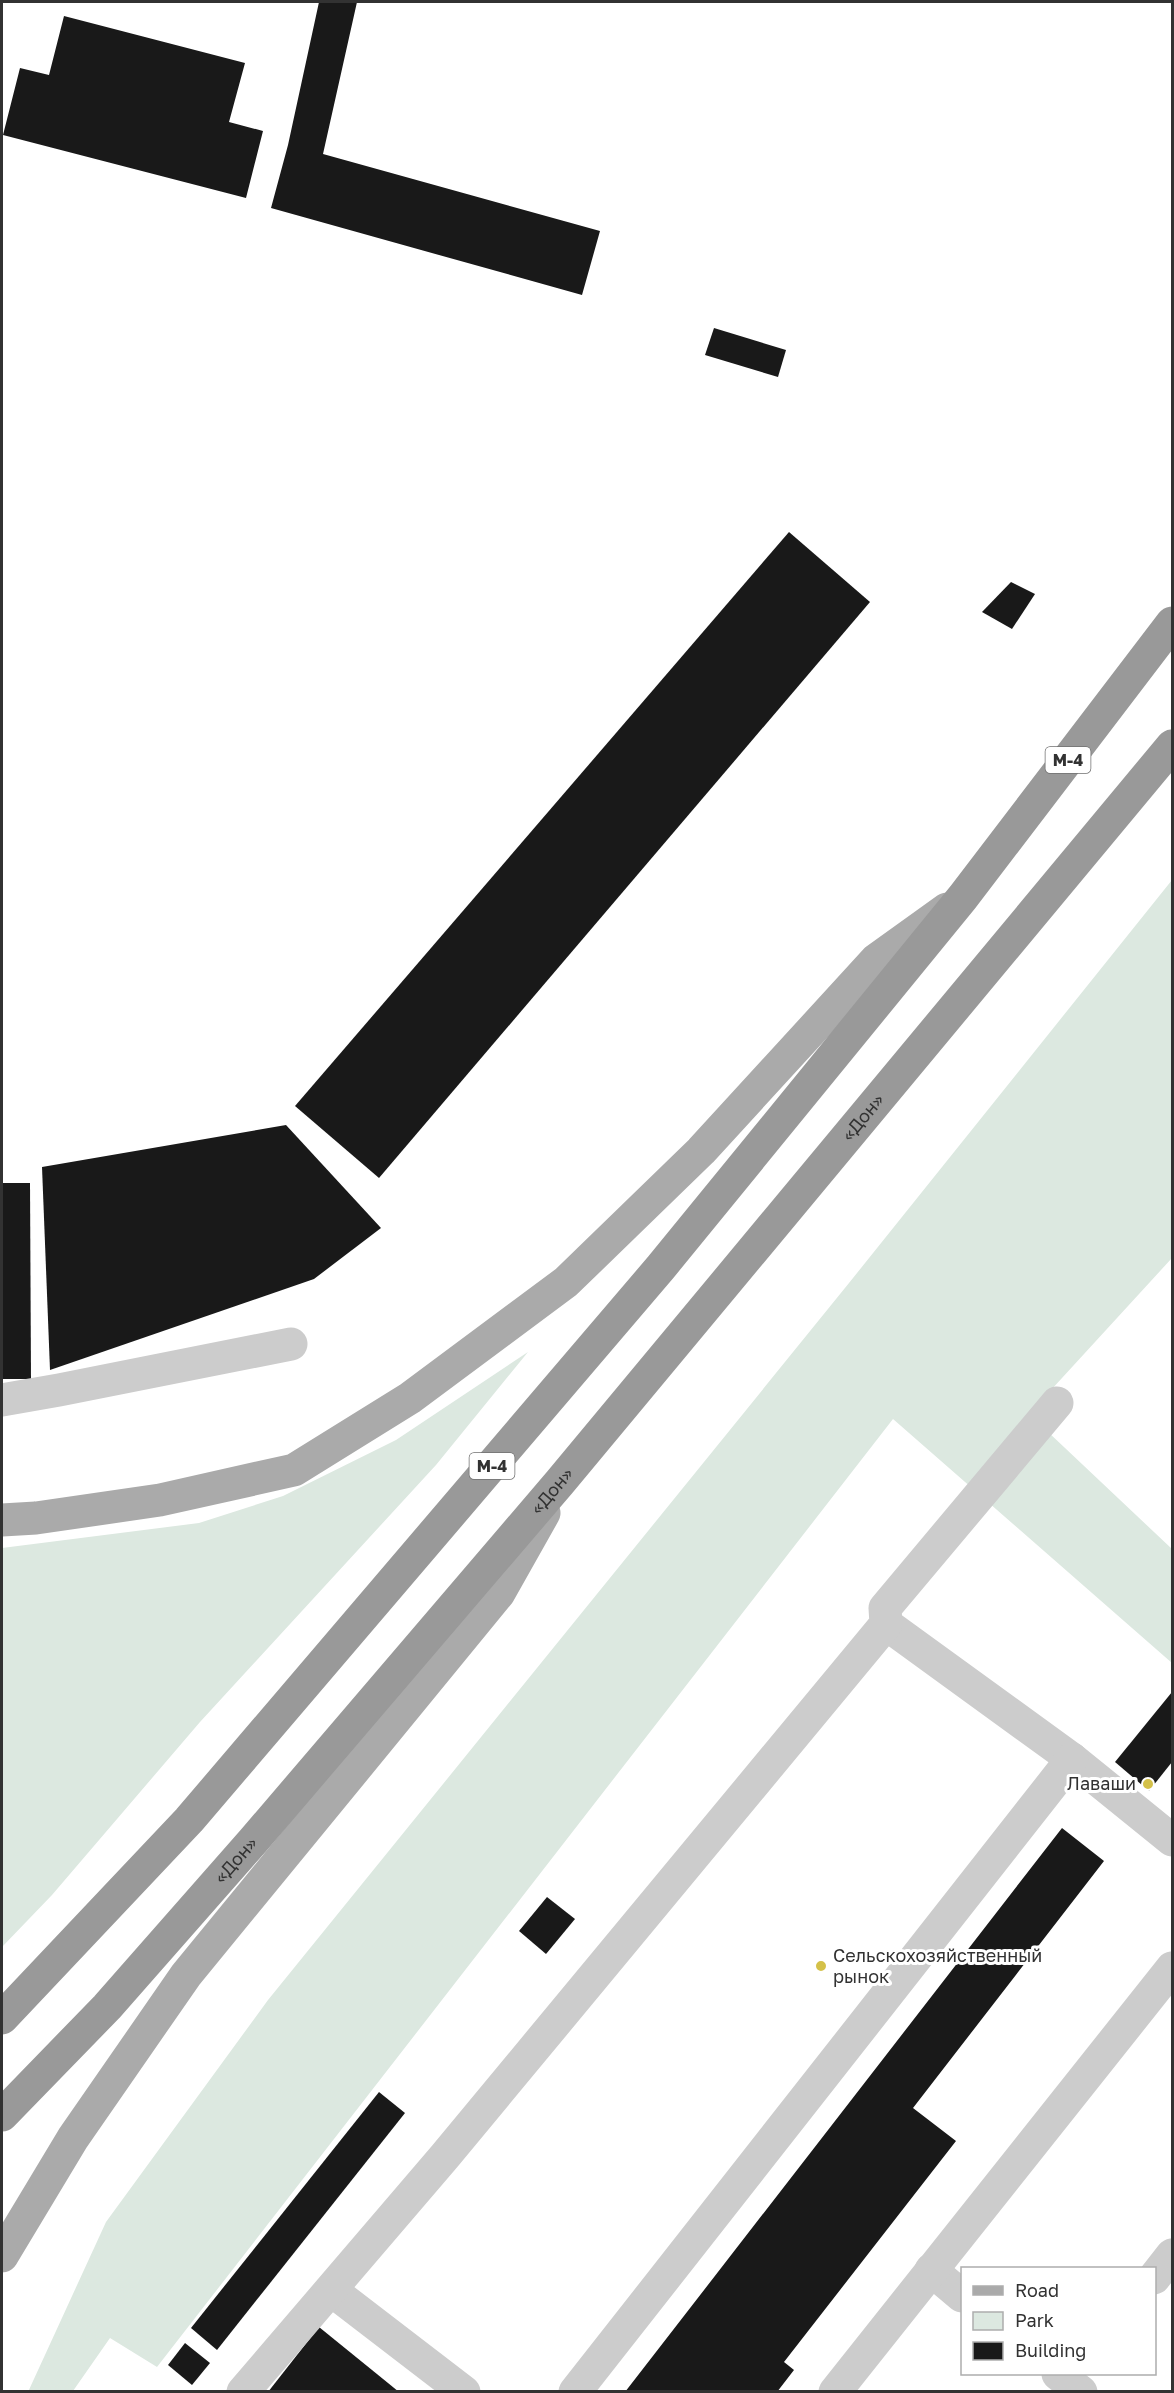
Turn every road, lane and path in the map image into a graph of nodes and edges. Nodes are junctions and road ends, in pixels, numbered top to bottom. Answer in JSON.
{"nodes":[{"id":1,"x":1173,"y":623,"type":"edge"},
{"id":2,"x":1173,"y":746,"type":"edge"},
{"id":3,"x":963,"y":897,"type":"junction"},
{"id":4,"x":291,"y":1344,"type":"dead end"},
{"id":5,"x":2,"y":1400,"type":"edge"},
{"id":6,"x":1057,"y":1403,"type":"dead end"},
{"id":7,"x":560,"y":1482,"type":"junction"},
{"id":8,"x":2,"y":1520,"type":"edge"},
{"id":9,"x":886,"y":1623,"type":"junction"},
{"id":10,"x":1072,"y":1759,"type":"junction"},
{"id":11,"x":1173,"y":1840,"type":"edge"},
{"id":12,"x":1173,"y":1968,"type":"edge"},
{"id":13,"x":2,"y":2018,"type":"edge"},
{"id":14,"x":2,"y":2115,"type":"edge"},
{"id":15,"x":1173,"y":2255,"type":"edge"},
{"id":16,"x":2,"y":2256,"type":"edge"},
{"id":17,"x":931,"y":2270,"type":"junction"},
{"id":18,"x":1156,"y":2277,"type":"edge"},
{"id":19,"x":331,"y":2290,"type":"junction"},
{"id":20,"x":961,"y":2294,"type":"edge"},
{"id":21,"x":243,"y":2391,"type":"edge"},
{"id":22,"x":464,"y":2391,"type":"edge"},
{"id":23,"x":575,"y":2391,"type":"edge"},
{"id":24,"x":835,"y":2391,"type":"edge"}],
"edges":[{"from":1,"to":3,"type":"highway","number":"М-4"},
{"from":2,"to":7,"type":"highway","name":"«Дон»"},
{"from":3,"to":8,"type":"main road"},
{"from":3,"to":13,"type":"highway","number":"М-4"},
{"from":4,"to":5,"type":"lane"},
{"from":6,"to":9,"type":"lane"},
{"from":7,"to":14,"type":"highway","name":"«Дон»"},
{"from":7,"to":16,"type":"main road"},
{"from":9,"to":10,"type":"lane"},
{"from":9,"to":19,"type":"lane"},
{"from":10,"to":11,"type":"lane"},
{"from":10,"to":23,"type":"lane"},
{"from":12,"to":17,"type":"lane"},
{"from":15,"to":18,"type":"lane"},
{"from":17,"to":20,"type":"lane"},
{"from":17,"to":24,"type":"lane"},
{"from":19,"to":21,"type":"lane"},
{"from":19,"to":22,"type":"lane"}]}
